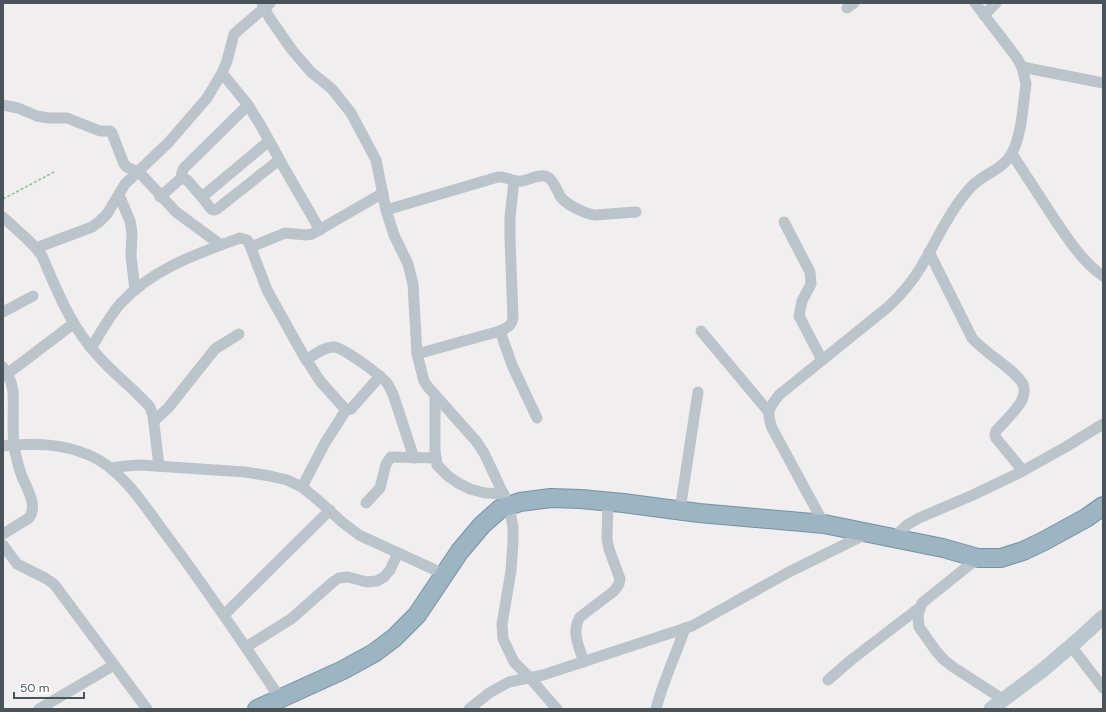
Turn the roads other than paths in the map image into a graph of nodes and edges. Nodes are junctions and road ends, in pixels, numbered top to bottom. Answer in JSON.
{"nodes":[{"id":1,"x":975,"y":3,"type":"edge"},
{"id":2,"x":996,"y":3,"type":"edge"},
{"id":3,"x":266,"y":5,"type":"edge"},
{"id":4,"x":984,"y":15,"type":"junction"},
{"id":5,"x":1022,"y":67,"type":"junction"},
{"id":6,"x":222,"y":73,"type":"junction"},
{"id":7,"x":1103,"y":83,"type":"edge"},
{"id":8,"x":3,"y":105,"type":"edge"},
{"id":9,"x":248,"y":106,"type":"junction"},
{"id":10,"x":269,"y":141,"type":"junction"},
{"id":11,"x":1012,"y":154,"type":"junction"},
{"id":12,"x":279,"y":160,"type":"junction"},
{"id":13,"x":137,"y":172,"type":"junction"},
{"id":14,"x":181,"y":179,"type":"junction"},
{"id":15,"x":514,"y":181,"type":"junction"},
{"id":16,"x":383,"y":193,"type":"junction"},
{"id":17,"x":119,"y":195,"type":"junction"},
{"id":18,"x":160,"y":197,"type":"junction"},
{"id":19,"x":202,"y":197,"type":"junction"},
{"id":20,"x":386,"y":210,"type":"junction"},
{"id":21,"x":636,"y":212,"type":"dead end"},
{"id":22,"x":3,"y":217,"type":"edge"},
{"id":23,"x":784,"y":222,"type":"dead end"},
{"id":24,"x":320,"y":230,"type":"junction"},
{"id":25,"x":221,"y":245,"type":"junction"},
{"id":26,"x":251,"y":247,"type":"junction"},
{"id":27,"x":36,"y":248,"type":"junction"},
{"id":28,"x":929,"y":252,"type":"junction"},
{"id":29,"x":1103,"y":276,"type":"edge"},
{"id":30,"x":135,"y":290,"type":"junction"},
{"id":31,"x":33,"y":296,"type":"dead end"},
{"id":32,"x":3,"y":312,"type":"edge"},
{"id":33,"x":73,"y":324,"type":"junction"},
{"id":34,"x":500,"y":331,"type":"junction"},
{"id":35,"x":701,"y":331,"type":"dead end"},
{"id":36,"x":239,"y":334,"type":"dead end"},
{"id":37,"x":91,"y":348,"type":"junction"},
{"id":38,"x":417,"y":354,"type":"junction"},
{"id":39,"x":306,"y":360,"type":"junction"},
{"id":40,"x":822,"y":360,"type":"junction"},
{"id":41,"x":5,"y":371,"type":"edge"},
{"id":42,"x":380,"y":376,"type":"junction"},
{"id":43,"x":698,"y":392,"type":"dead end"},
{"id":44,"x":435,"y":395,"type":"junction"},
{"id":45,"x":346,"y":410,"type":"junction"},
{"id":46,"x":768,"y":411,"type":"junction"},
{"id":47,"x":537,"y":418,"type":"dead end"},
{"id":48,"x":154,"y":421,"type":"junction"},
{"id":49,"x":1103,"y":424,"type":"edge"},
{"id":50,"x":8,"y":446,"type":"edge"},
{"id":51,"x":414,"y":458,"type":"junction"},
{"id":52,"x":436,"y":458,"type":"junction"},
{"id":53,"x":159,"y":466,"type":"junction"},
{"id":54,"x":111,"y":468,"type":"junction"},
{"id":55,"x":1023,"y":471,"type":"junction"},
{"id":56,"x":302,"y":487,"type":"junction"},
{"id":57,"x":506,"y":500,"type":"junction"},
{"id":58,"x":608,"y":501,"type":"junction"},
{"id":59,"x":366,"y":503,"type":"dead end"},
{"id":60,"x":1103,"y":506,"type":"edge"},
{"id":61,"x":330,"y":510,"type":"junction"},
{"id":62,"x":680,"y":510,"type":"junction"},
{"id":63,"x":824,"y":524,"type":"junction"},
{"id":64,"x":868,"y":533,"type":"junction"},
{"id":65,"x":3,"y":534,"type":"edge"},
{"id":66,"x":893,"y":538,"type":"junction"},
{"id":67,"x":3,"y":544,"type":"edge"},
{"id":68,"x":398,"y":553,"type":"junction"},
{"id":69,"x":978,"y":558,"type":"junction"},
{"id":70,"x":444,"y":574,"type":"junction"},
{"id":71,"x":919,"y":608,"type":"junction"},
{"id":72,"x":224,"y":615,"type":"junction"},
{"id":73,"x":1103,"y":617,"type":"edge"},
{"id":74,"x":685,"y":628,"type":"junction"},
{"id":75,"x":1071,"y":646,"type":"junction"},
{"id":76,"x":246,"y":647,"type":"junction"},
{"id":77,"x":584,"y":662,"type":"junction"},
{"id":78,"x":114,"y":665,"type":"junction"},
{"id":79,"x":530,"y":678,"type":"junction"},
{"id":80,"x":828,"y":680,"type":"dead end"},
{"id":81,"x":1103,"y":688,"type":"edge"},
{"id":82,"x":280,"y":698,"type":"junction"},
{"id":83,"x":1004,"y":700,"type":"junction"},
{"id":84,"x":39,"y":709,"type":"edge"},
{"id":85,"x":147,"y":709,"type":"edge"},
{"id":86,"x":257,"y":709,"type":"edge"},
{"id":87,"x":469,"y":709,"type":"edge"},
{"id":88,"x":557,"y":709,"type":"edge"},
{"id":89,"x":656,"y":709,"type":"edge"},
{"id":90,"x":991,"y":709,"type":"edge"}],
"edges":[{"from":1,"to":4,"type":"street"},
{"from":2,"to":4,"type":"street"},
{"from":3,"to":6,"type":"street"},
{"from":3,"to":16,"type":"street"},
{"from":4,"to":5,"type":"street"},
{"from":5,"to":7,"type":"street"},
{"from":5,"to":11,"type":"street"},
{"from":6,"to":9,"type":"street"},
{"from":6,"to":13,"type":"street"},
{"from":8,"to":13,"type":"street"},
{"from":9,"to":10,"type":"street"},
{"from":9,"to":14,"type":"street"},
{"from":10,"to":12,"type":"street"},
{"from":10,"to":19,"type":"street"},
{"from":11,"to":28,"type":"street"},
{"from":11,"to":29,"type":"street"},
{"from":12,"to":19,"type":"street"},
{"from":12,"to":24,"type":"street"},
{"from":13,"to":17,"type":"street"},
{"from":13,"to":18,"type":"street"},
{"from":14,"to":18,"type":"street"},
{"from":14,"to":19,"type":"street"},
{"from":15,"to":20,"type":"street"},
{"from":15,"to":21,"type":"street"},
{"from":15,"to":34,"type":"street"},
{"from":16,"to":20,"type":"street"},
{"from":16,"to":24,"type":"street"},
{"from":17,"to":27,"type":"street"},
{"from":17,"to":30,"type":"street"},
{"from":18,"to":25,"type":"street"},
{"from":20,"to":38,"type":"street"},
{"from":22,"to":27,"type":"street"},
{"from":23,"to":40,"type":"street"},
{"from":24,"to":26,"type":"street"},
{"from":25,"to":26,"type":"street"},
{"from":25,"to":30,"type":"street"},
{"from":26,"to":39,"type":"street"},
{"from":27,"to":33,"type":"street"},
{"from":28,"to":40,"type":"street"},
{"from":28,"to":55,"type":"street"},
{"from":30,"to":37,"type":"street"},
{"from":31,"to":32,"type":"street"},
{"from":33,"to":37,"type":"street"},
{"from":33,"to":41,"type":"street"},
{"from":34,"to":38,"type":"street"},
{"from":34,"to":47,"type":"street"},
{"from":35,"to":46,"type":"street"},
{"from":36,"to":48,"type":"street"},
{"from":37,"to":48,"type":"street"},
{"from":38,"to":44,"type":"street"},
{"from":39,"to":42,"type":"street"},
{"from":39,"to":45,"type":"street"},
{"from":40,"to":46,"type":"street"},
{"from":41,"to":50,"type":"street"},
{"from":42,"to":45,"type":"street"},
{"from":42,"to":51,"type":"street"},
{"from":43,"to":62,"type":"street"},
{"from":44,"to":52,"type":"street"},
{"from":44,"to":57,"type":"street"},
{"from":45,"to":56,"type":"street"},
{"from":46,"to":63,"type":"street"},
{"from":48,"to":53,"type":"street"},
{"from":49,"to":55,"type":"street"},
{"from":50,"to":54,"type":"street"},
{"from":50,"to":65,"type":"street"},
{"from":51,"to":52,"type":"street"},
{"from":51,"to":59,"type":"street"},
{"from":52,"to":57,"type":"street"},
{"from":53,"to":54,"type":"street"},
{"from":53,"to":56,"type":"street"},
{"from":54,"to":72,"type":"street"},
{"from":55,"to":66,"type":"street"},
{"from":56,"to":61,"type":"street"},
{"from":57,"to":58,"type":"highway"},
{"from":57,"to":70,"type":"highway"},
{"from":57,"to":79,"type":"street"},
{"from":58,"to":62,"type":"highway"},
{"from":58,"to":77,"type":"street"},
{"from":60,"to":69,"type":"highway"},
{"from":61,"to":68,"type":"street"},
{"from":61,"to":72,"type":"street"},
{"from":62,"to":63,"type":"highway"},
{"from":63,"to":64,"type":"highway"},
{"from":64,"to":66,"type":"highway"},
{"from":64,"to":74,"type":"street"},
{"from":66,"to":69,"type":"highway"},
{"from":67,"to":78,"type":"street"},
{"from":68,"to":70,"type":"street"},
{"from":68,"to":76,"type":"street"},
{"from":69,"to":71,"type":"street"},
{"from":70,"to":82,"type":"highway"},
{"from":71,"to":80,"type":"street"},
{"from":71,"to":83,"type":"street"},
{"from":72,"to":76,"type":"street"},
{"from":73,"to":75,"type":"main road"},
{"from":74,"to":77,"type":"street"},
{"from":74,"to":89,"type":"street"},
{"from":75,"to":81,"type":"street"},
{"from":75,"to":83,"type":"main road"},
{"from":76,"to":82,"type":"street"},
{"from":77,"to":79,"type":"street"},
{"from":78,"to":84,"type":"street"},
{"from":78,"to":85,"type":"street"},
{"from":79,"to":87,"type":"street"},
{"from":79,"to":88,"type":"street"},
{"from":82,"to":86,"type":"highway"},
{"from":83,"to":90,"type":"main road"}]}
